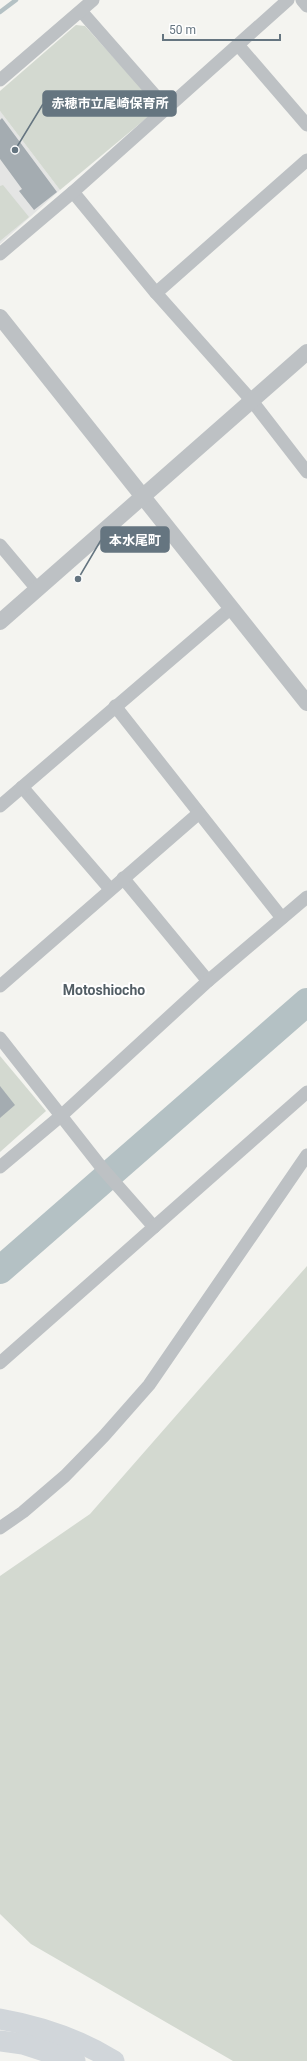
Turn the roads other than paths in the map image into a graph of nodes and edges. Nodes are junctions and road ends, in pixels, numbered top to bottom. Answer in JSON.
{"nodes":[{"id":1,"x":93,"y":0,"type":"edge"},
{"id":2,"x":288,"y":0,"type":"edge"},
{"id":3,"x":302,"y":0,"type":"edge"},
{"id":4,"x":307,"y":6,"type":"edge"},
{"id":5,"x":81,"y":11,"type":"junction"},
{"id":6,"x":238,"y":45,"type":"junction"},
{"id":7,"x":0,"y":80,"type":"edge"},
{"id":8,"x":167,"y":109,"type":"junction"},
{"id":9,"x":307,"y":125,"type":"edge"},
{"id":10,"x":307,"y":160,"type":"edge"},
{"id":11,"x":74,"y":192,"type":"junction"},
{"id":12,"x":0,"y":254,"type":"edge"},
{"id":13,"x":156,"y":293,"type":"junction"},
{"id":14,"x":0,"y":317,"type":"edge"},
{"id":15,"x":307,"y":352,"type":"edge"},
{"id":16,"x":252,"y":401,"type":"junction"},
{"id":17,"x":307,"y":472,"type":"edge"},
{"id":18,"x":143,"y":496,"type":"junction"},
{"id":19,"x":0,"y":545,"type":"edge"},
{"id":20,"x":37,"y":589,"type":"junction"},
{"id":21,"x":231,"y":608,"type":"junction"},
{"id":22,"x":0,"y":622,"type":"edge"},
{"id":23,"x":305,"y":698,"type":"edge"},
{"id":24,"x":115,"y":706,"type":"junction"},
{"id":25,"x":22,"y":788,"type":"junction"},
{"id":26,"x":0,"y":806,"type":"edge"},
{"id":27,"x":199,"y":813,"type":"junction"},
{"id":28,"x":122,"y":878,"type":"junction"},
{"id":29,"x":110,"y":889,"type":"junction"},
{"id":30,"x":307,"y":897,"type":"edge"},
{"id":31,"x":282,"y":918,"type":"junction"},
{"id":32,"x":208,"y":982,"type":"junction"},
{"id":33,"x":0,"y":986,"type":"edge"},
{"id":34,"x":0,"y":1038,"type":"edge"},
{"id":35,"x":307,"y":1092,"type":"edge"},
{"id":36,"x":62,"y":1115,"type":"junction"},
{"id":37,"x":307,"y":1155,"type":"edge"},
{"id":38,"x":0,"y":1167,"type":"edge"},
{"id":39,"x":154,"y":1227,"type":"junction"},
{"id":40,"x":0,"y":1363,"type":"edge"},
{"id":41,"x":0,"y":1528,"type":"edge"},
{"id":42,"x":0,"y":2019,"type":"edge"},
{"id":43,"x":0,"y":2042,"type":"edge"},
{"id":44,"x":75,"y":2061,"type":"edge"},
{"id":45,"x":114,"y":2061,"type":"edge"}],
"edges":[{"from":1,"to":5,"type":"street"},
{"from":2,"to":6,"type":"street"},
{"from":3,"to":4,"type":"street"},
{"from":5,"to":7,"type":"street"},
{"from":5,"to":8,"type":"street"},
{"from":6,"to":8,"type":"street"},
{"from":6,"to":9,"type":"street"},
{"from":8,"to":11,"type":"street"},
{"from":10,"to":13,"type":"street"},
{"from":11,"to":12,"type":"street"},
{"from":11,"to":13,"type":"street"},
{"from":13,"to":16,"type":"street"},
{"from":14,"to":18,"type":"street"},
{"from":15,"to":16,"type":"street"},
{"from":16,"to":17,"type":"street"},
{"from":16,"to":18,"type":"street"},
{"from":18,"to":20,"type":"street"},
{"from":18,"to":21,"type":"street"},
{"from":19,"to":20,"type":"street"},
{"from":20,"to":22,"type":"street"},
{"from":21,"to":23,"type":"street"},
{"from":21,"to":24,"type":"street"},
{"from":24,"to":25,"type":"street"},
{"from":24,"to":27,"type":"street"},
{"from":25,"to":26,"type":"street"},
{"from":25,"to":29,"type":"street"},
{"from":27,"to":28,"type":"street"},
{"from":27,"to":31,"type":"street"},
{"from":28,"to":29,"type":"street"},
{"from":28,"to":32,"type":"street"},
{"from":29,"to":33,"type":"street"},
{"from":30,"to":31,"type":"street"},
{"from":31,"to":32,"type":"street"},
{"from":32,"to":36,"type":"street"},
{"from":34,"to":36,"type":"street"},
{"from":35,"to":39,"type":"street"},
{"from":36,"to":38,"type":"street"},
{"from":36,"to":39,"type":"street"},
{"from":37,"to":41,"type":"street"},
{"from":39,"to":40,"type":"street"},
{"from":42,"to":45,"type":"main road"},
{"from":43,"to":44,"type":"main road"}]}
